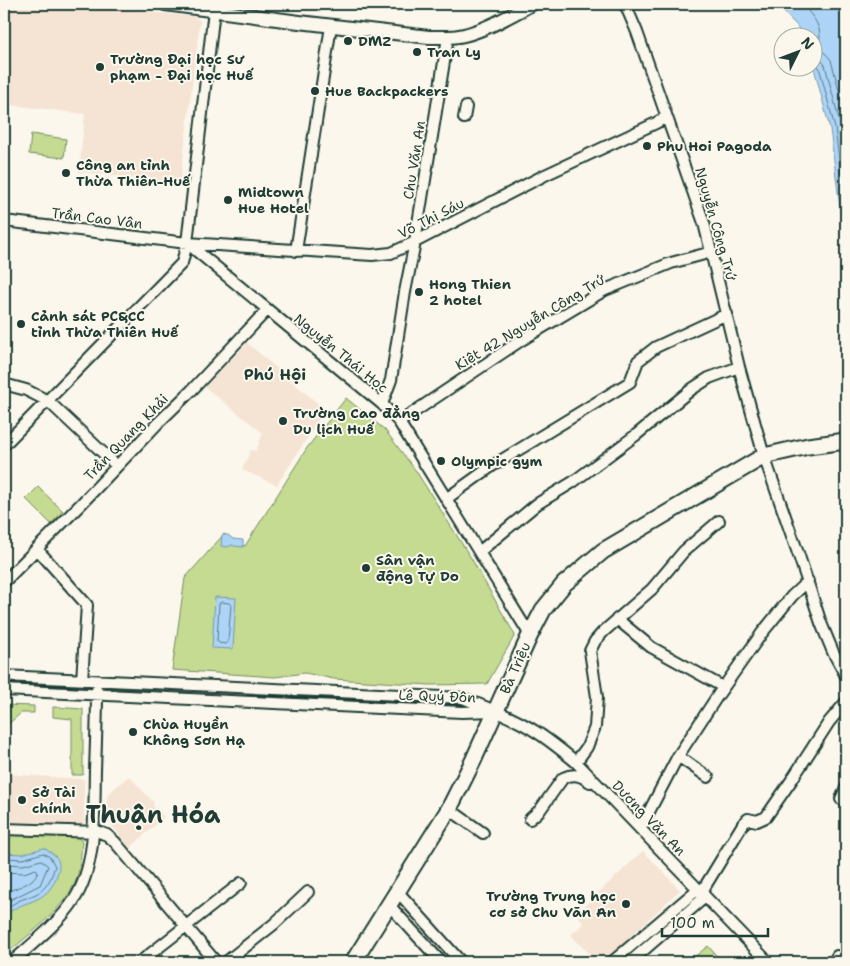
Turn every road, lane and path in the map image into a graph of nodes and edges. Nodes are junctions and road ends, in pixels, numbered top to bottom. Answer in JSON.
{"nodes":[{"id":1,"x":165,"y":4,"type":"edge"},
{"id":2,"x":532,"y":4,"type":"edge"},
{"id":3,"x":626,"y":4,"type":"edge"},
{"id":4,"x":214,"y":10,"type":"junction"},
{"id":5,"x":331,"y":26,"type":"junction"},
{"id":6,"x":448,"y":37,"type":"junction"},
{"id":7,"x":466,"y":107,"type":"dead end"},
{"id":8,"x":666,"y":116,"type":"junction"},
{"id":9,"x":464,"y":118,"type":"dead end"},
{"id":10,"x":4,"y":221,"type":"edge"},
{"id":11,"x":415,"y":242,"type":"junction"},
{"id":12,"x":187,"y":243,"type":"junction"},
{"id":13,"x":296,"y":251,"type":"junction"},
{"id":14,"x":712,"y":252,"type":"junction"},
{"id":15,"x":267,"y":310,"type":"junction"},
{"id":16,"x":726,"y":314,"type":"junction"},
{"id":17,"x":739,"y":367,"type":"junction"},
{"id":18,"x":4,"y":384,"type":"edge"},
{"id":19,"x":48,"y":401,"type":"junction"},
{"id":20,"x":382,"y":404,"type":"junction"},
{"id":21,"x":399,"y":422,"type":"junction"},
{"id":22,"x":846,"y":441,"type":"edge"},
{"id":23,"x":4,"y":445,"type":"edge"},
{"id":24,"x":764,"y":456,"type":"junction"},
{"id":25,"x":117,"y":466,"type":"junction"},
{"id":26,"x":446,"y":499,"type":"junction"},
{"id":27,"x":718,"y":521,"type":"dead end"},
{"id":28,"x":37,"y":550,"type":"junction"},
{"id":29,"x":479,"y":552,"type":"junction"},
{"id":30,"x":808,"y":581,"type":"junction"},
{"id":31,"x":4,"y":582,"type":"edge"},
{"id":32,"x":617,"y":619,"type":"junction"},
{"id":33,"x":530,"y":635,"type":"junction"},
{"id":34,"x":4,"y":676,"type":"edge"},
{"id":35,"x":846,"y":676,"type":"edge"},
{"id":36,"x":82,"y":680,"type":"junction"},
{"id":37,"x":97,"y":681,"type":"junction"},
{"id":38,"x":723,"y":687,"type":"junction"},
{"id":39,"x":4,"y":690,"type":"edge"},
{"id":40,"x":306,"y":690,"type":"junction"},
{"id":41,"x":97,"y":695,"type":"junction"},
{"id":42,"x":846,"y":702,"type":"edge"},
{"id":43,"x":306,"y":704,"type":"junction"},
{"id":44,"x":495,"y":711,"type":"junction"},
{"id":45,"x":678,"y":756,"type":"junction"},
{"id":46,"x":576,"y":762,"type":"junction"},
{"id":47,"x":708,"y":777,"type":"dead end"},
{"id":48,"x":846,"y":788,"type":"edge"},
{"id":49,"x":602,"y":789,"type":"junction"},
{"id":50,"x":841,"y":799,"type":"dead end"},
{"id":51,"x":449,"y":809,"type":"junction"},
{"id":52,"x":530,"y":819,"type":"dead end"},
{"id":53,"x":4,"y":829,"type":"edge"},
{"id":54,"x":640,"y":829,"type":"junction"},
{"id":55,"x":92,"y":832,"type":"junction"},
{"id":56,"x":483,"y":833,"type":"dead end"},
{"id":57,"x":241,"y":883,"type":"dead end"},
{"id":58,"x":308,"y":892,"type":"dead end"},
{"id":59,"x":398,"y":892,"type":"junction"},
{"id":60,"x":701,"y":893,"type":"junction"},
{"id":61,"x":389,"y":905,"type":"junction"},
{"id":62,"x":186,"y":926,"type":"junction"},
{"id":63,"x":641,"y":938,"type":"junction"},
{"id":64,"x":648,"y":946,"type":"junction"},
{"id":65,"x":210,"y":960,"type":"edge"},
{"id":66,"x":846,"y":961,"type":"edge"},
{"id":67,"x":12,"y":962,"type":"edge"},
{"id":68,"x":140,"y":962,"type":"edge"},
{"id":69,"x":226,"y":962,"type":"edge"},
{"id":70,"x":353,"y":962,"type":"edge"},
{"id":71,"x":441,"y":962,"type":"edge"},
{"id":72,"x":461,"y":962,"type":"edge"},
{"id":73,"x":612,"y":962,"type":"edge"},
{"id":74,"x":630,"y":962,"type":"edge"},
{"id":75,"x":768,"y":962,"type":"edge"},
{"id":76,"x":834,"y":962,"type":"edge"}],
"edges":[{"from":1,"to":4,"type":"main road"},
{"from":2,"to":6,"type":"main road"},
{"from":3,"to":8,"type":"street","name":"Nguyễn Công Trứ"},
{"from":4,"to":5,"type":"main road"},
{"from":4,"to":12,"type":"street"},
{"from":5,"to":6,"type":"main road"},
{"from":5,"to":13,"type":"street"},
{"from":6,"to":11,"type":"street","name":"Chu Văn An"},
{"from":7,"to":9,"type":"street"},
{"from":8,"to":11,"type":"street","name":"Võ Thị Sáu"},
{"from":8,"to":14,"type":"street","name":"Nguyễn Công Trứ"},
{"from":10,"to":12,"type":"street","name":"Trần Cao Vân"},
{"from":11,"to":13,"type":"street","name":"Võ Thị Sáu"},
{"from":11,"to":20,"type":"street","name":"Chu Văn An"},
{"from":12,"to":13,"type":"street","name":"Võ Thị Sáu"},
{"from":12,"to":15,"type":"street","name":"Nguyễn Thái Học"},
{"from":12,"to":19,"type":"street"},
{"from":14,"to":16,"type":"street","name":"Nguyễn Công Trứ"},
{"from":14,"to":21,"type":"street","name":"Kiệt 42 Nguyễn Công Trứ"},
{"from":15,"to":20,"type":"street","name":"Nguyễn Thái Học"},
{"from":15,"to":25,"type":"street","name":"Trần Quang Khải"},
{"from":16,"to":17,"type":"street","name":"Nguyễn Công Trứ"},
{"from":16,"to":26,"type":"street"},
{"from":17,"to":24,"type":"street","name":"Nguyễn Công Trứ"},
{"from":17,"to":29,"type":"street"},
{"from":18,"to":19,"type":"street"},
{"from":19,"to":23,"type":"street"},
{"from":19,"to":25,"type":"street"},
{"from":20,"to":21,"type":"street","name":"Nguyễn Thái Học"},
{"from":21,"to":26,"type":"street","name":"Nguyễn Thái Học"},
{"from":22,"to":24,"type":"highway","name":"Bà Triệu"},
{"from":24,"to":30,"type":"street","name":"Nguyễn Công Trứ"},
{"from":24,"to":33,"type":"highway","name":"Bà Triệu"},
{"from":25,"to":28,"type":"street","name":"Trần Quang Khải"},
{"from":26,"to":29,"type":"street","name":"Nguyễn Thái Học"},
{"from":27,"to":32,"type":"street"},
{"from":28,"to":31,"type":"street","name":"Trần Quang Khải"},
{"from":28,"to":36,"type":"street"},
{"from":29,"to":33,"type":"street","name":"Nguyễn Thái Học"},
{"from":30,"to":35,"type":"street","name":"Nguyễn Công Trứ"},
{"from":30,"to":38,"type":"street"},
{"from":32,"to":38,"type":"street"},
{"from":32,"to":46,"type":"street"},
{"from":33,"to":44,"type":"highway","name":"Bà Triệu"},
{"from":34,"to":36,"type":"street","name":"Lê Quý Đôn"},
{"from":36,"to":37,"type":"street","name":"Lê Quý Đôn"},
{"from":37,"to":40,"type":"street","name":"Lê Quý Đôn"},
{"from":37,"to":41,"type":"street"},
{"from":38,"to":45,"type":"street"},
{"from":39,"to":41,"type":"street","name":"Lê Quý Đôn"},
{"from":40,"to":43,"type":"street"},
{"from":40,"to":44,"type":"street","name":"Lê Quý Đôn"},
{"from":41,"to":43,"type":"street","name":"Lê Quý Đôn"},
{"from":41,"to":55,"type":"street"},
{"from":42,"to":60,"type":"street"},
{"from":43,"to":44,"type":"street","name":"Lê Quý Đôn"},
{"from":44,"to":46,"type":"street","name":"Dương Văn An"},
{"from":44,"to":51,"type":"highway","name":"Bà Triệu"},
{"from":45,"to":47,"type":"street"},
{"from":45,"to":54,"type":"street"},
{"from":46,"to":49,"type":"street","name":"Dương Văn An"},
{"from":48,"to":50,"type":"street"},
{"from":49,"to":52,"type":"street"},
{"from":49,"to":54,"type":"street","name":"Dương Văn An"},
{"from":51,"to":56,"type":"street"},
{"from":51,"to":59,"type":"highway","name":"Bà Triệu"},
{"from":53,"to":55,"type":"street"},
{"from":54,"to":60,"type":"street","name":"Dương Văn An"},
{"from":55,"to":62,"type":"street"},
{"from":55,"to":67,"type":"street"},
{"from":57,"to":62,"type":"street"},
{"from":58,"to":69,"type":"street"},
{"from":59,"to":61,"type":"highway","name":"Bà Triệu"},
{"from":59,"to":72,"type":"street"},
{"from":60,"to":63,"type":"street"},
{"from":60,"to":64,"type":"street"},
{"from":60,"to":75,"type":"street","name":"Dương Văn An"},
{"from":61,"to":70,"type":"highway","name":"Bà Triệu"},
{"from":61,"to":71,"type":"street"},
{"from":62,"to":65,"type":"street"},
{"from":62,"to":68,"type":"street"},
{"from":63,"to":64,"type":"street"},
{"from":63,"to":73,"type":"street"},
{"from":64,"to":74,"type":"street"},
{"from":66,"to":76,"type":"street"}]}
